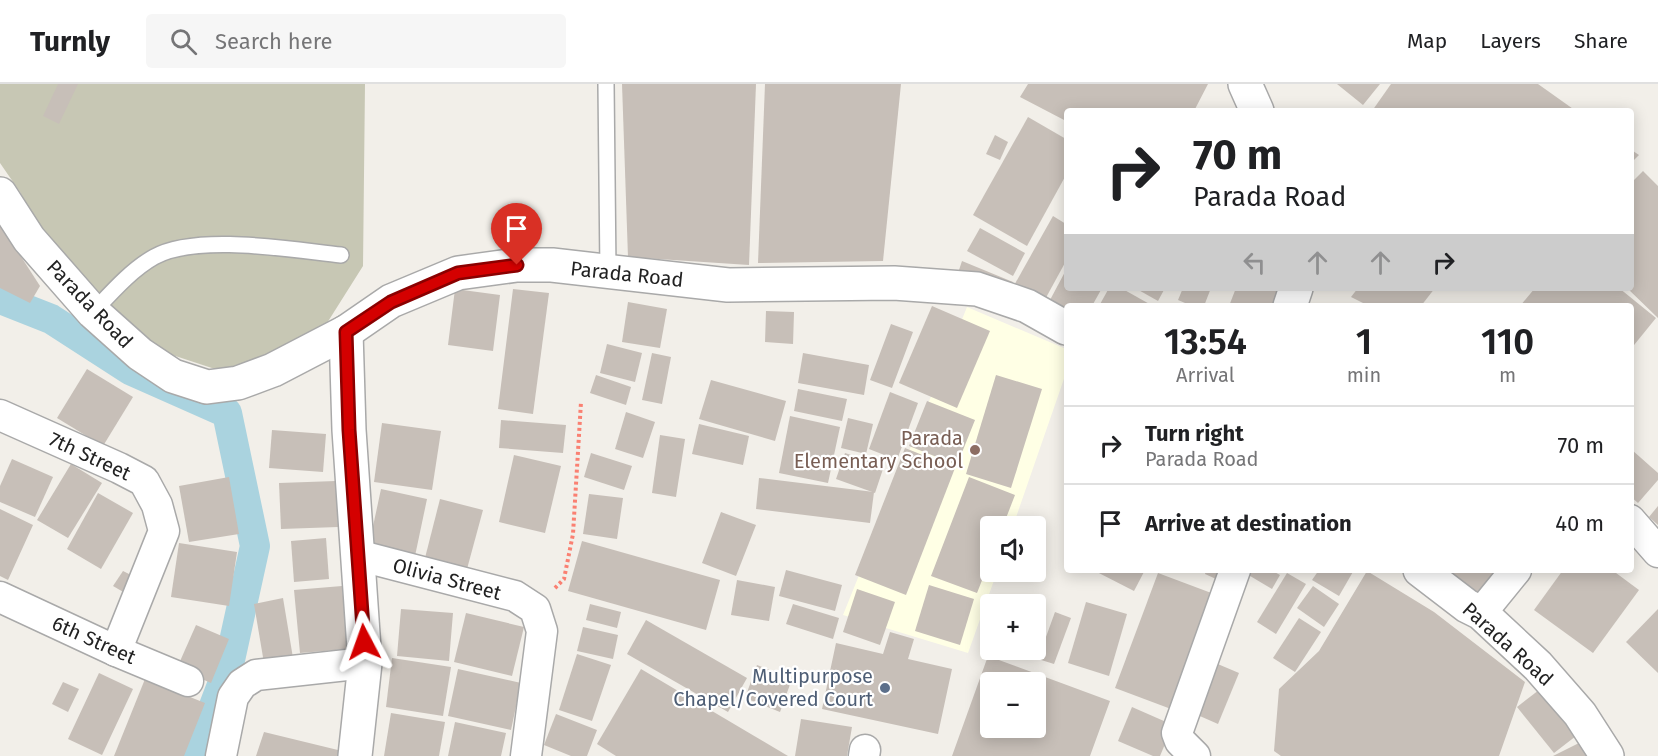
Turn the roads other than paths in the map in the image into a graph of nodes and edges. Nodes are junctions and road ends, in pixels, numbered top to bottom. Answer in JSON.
{"nodes":[{"id":1,"x":606,"y":84,"type":"edge"},
{"id":2,"x":1245,"y":84,"type":"edge"},
{"id":3,"x":1256,"y":108,"type":"edge"},
{"id":4,"x":0,"y":194,"type":"edge"},
{"id":5,"x":341,"y":255,"type":"dead end"},
{"id":6,"x":608,"y":272,"type":"junction"},
{"id":7,"x":93,"y":312,"type":"junction"},
{"id":8,"x":1064,"y":327,"type":"edge"},
{"id":9,"x":346,"y":332,"type":"junction"},
{"id":10,"x":0,"y":415,"type":"edge"},
{"id":11,"x":1634,"y":525,"type":"edge"},
{"id":12,"x":1658,"y":552,"type":"edge"},
{"id":13,"x":357,"y":555,"type":"junction"},
{"id":14,"x":1234,"y":573,"type":"edge"},
{"id":15,"x":1424,"y":573,"type":"edge"},
{"id":16,"x":1514,"y":573,"type":"edge"},
{"id":17,"x":0,"y":597,"type":"edge"},
{"id":18,"x":1481,"y":613,"type":"junction"},
{"id":19,"x":116,"y":651,"type":"junction"},
{"id":20,"x":365,"y":663,"type":"junction"},
{"id":21,"x":188,"y":681,"type":"dead end"},
{"id":22,"x":221,"y":756,"type":"edge"},
{"id":23,"x":355,"y":756,"type":"edge"},
{"id":24,"x":526,"y":756,"type":"edge"},
{"id":25,"x":1196,"y":756,"type":"edge"},
{"id":26,"x":1607,"y":756,"type":"edge"}],
"edges":[{"from":1,"to":6,"type":"lane"},
{"from":2,"to":3,"type":"street"},
{"from":4,"to":7,"type":"street","name":"Parada Road"},
{"from":5,"to":7,"type":"lane"},
{"from":6,"to":8,"type":"street","name":"Parada Road"},
{"from":6,"to":9,"type":"street","name":"Parada Road"},
{"from":7,"to":9,"type":"street","name":"Parada Road"},
{"from":9,"to":13,"type":"street"},
{"from":10,"to":19,"type":"street","name":"7th Street"},
{"from":11,"to":12,"type":"street"},
{"from":13,"to":20,"type":"street"},
{"from":13,"to":24,"type":"street","name":"Olivia Street"},
{"from":14,"to":25,"type":"street"},
{"from":15,"to":18,"type":"street","name":"Parada Road"},
{"from":16,"to":18,"type":"street"},
{"from":17,"to":19,"type":"street","name":"6th Street"},
{"from":18,"to":26,"type":"street","name":"Parada Road"},
{"from":19,"to":21,"type":"street","name":"6th Street"},
{"from":20,"to":22,"type":"street"},
{"from":20,"to":23,"type":"street"}]}
